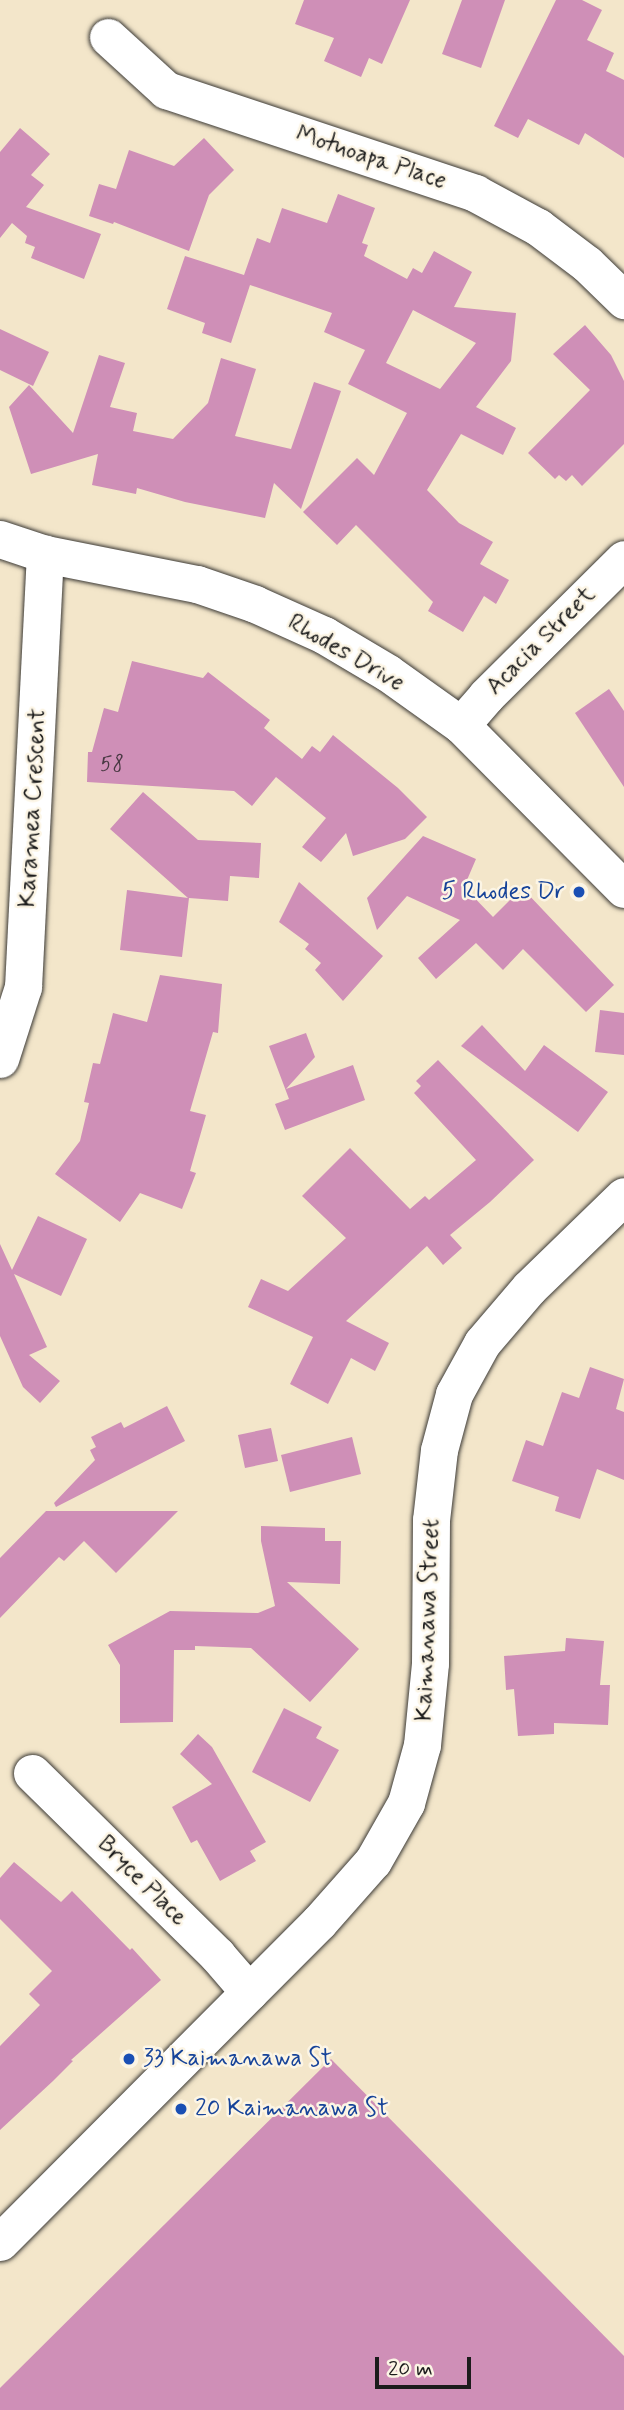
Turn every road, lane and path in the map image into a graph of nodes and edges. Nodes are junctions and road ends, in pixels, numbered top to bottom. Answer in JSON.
{"nodes":[{"id":1,"x":108,"y":37,"type":"dead end"},
{"id":2,"x":624,"y":300,"type":"edge"},
{"id":3,"x":0,"y":539,"type":"edge"},
{"id":4,"x":45,"y":554,"type":"junction"},
{"id":5,"x":624,"y":559,"type":"edge"},
{"id":6,"x":461,"y":725,"type":"junction"},
{"id":7,"x":624,"y":889,"type":"edge"},
{"id":8,"x":0,"y":1059,"type":"edge"},
{"id":9,"x":624,"y":1196,"type":"edge"},
{"id":10,"x":33,"y":1773,"type":"dead end"},
{"id":11,"x":249,"y":1992,"type":"junction"},
{"id":12,"x":0,"y":2242,"type":"edge"}],
"edges":[{"from":1,"to":2,"type":"street","name":"Motuoapa Place"},
{"from":3,"to":4,"type":"street","name":"Rhodes Drive"},
{"from":4,"to":6,"type":"street","name":"Rhodes Drive"},
{"from":4,"to":8,"type":"street","name":"Karamea Crescent"},
{"from":5,"to":6,"type":"street","name":"Acacia Street"},
{"from":6,"to":7,"type":"street","name":"Rhodes Drive"},
{"from":9,"to":11,"type":"street","name":"Kaimanawa Street"},
{"from":10,"to":11,"type":"street","name":"Bryce Place"},
{"from":11,"to":12,"type":"street","name":"Kaimanawa Street"}]}
